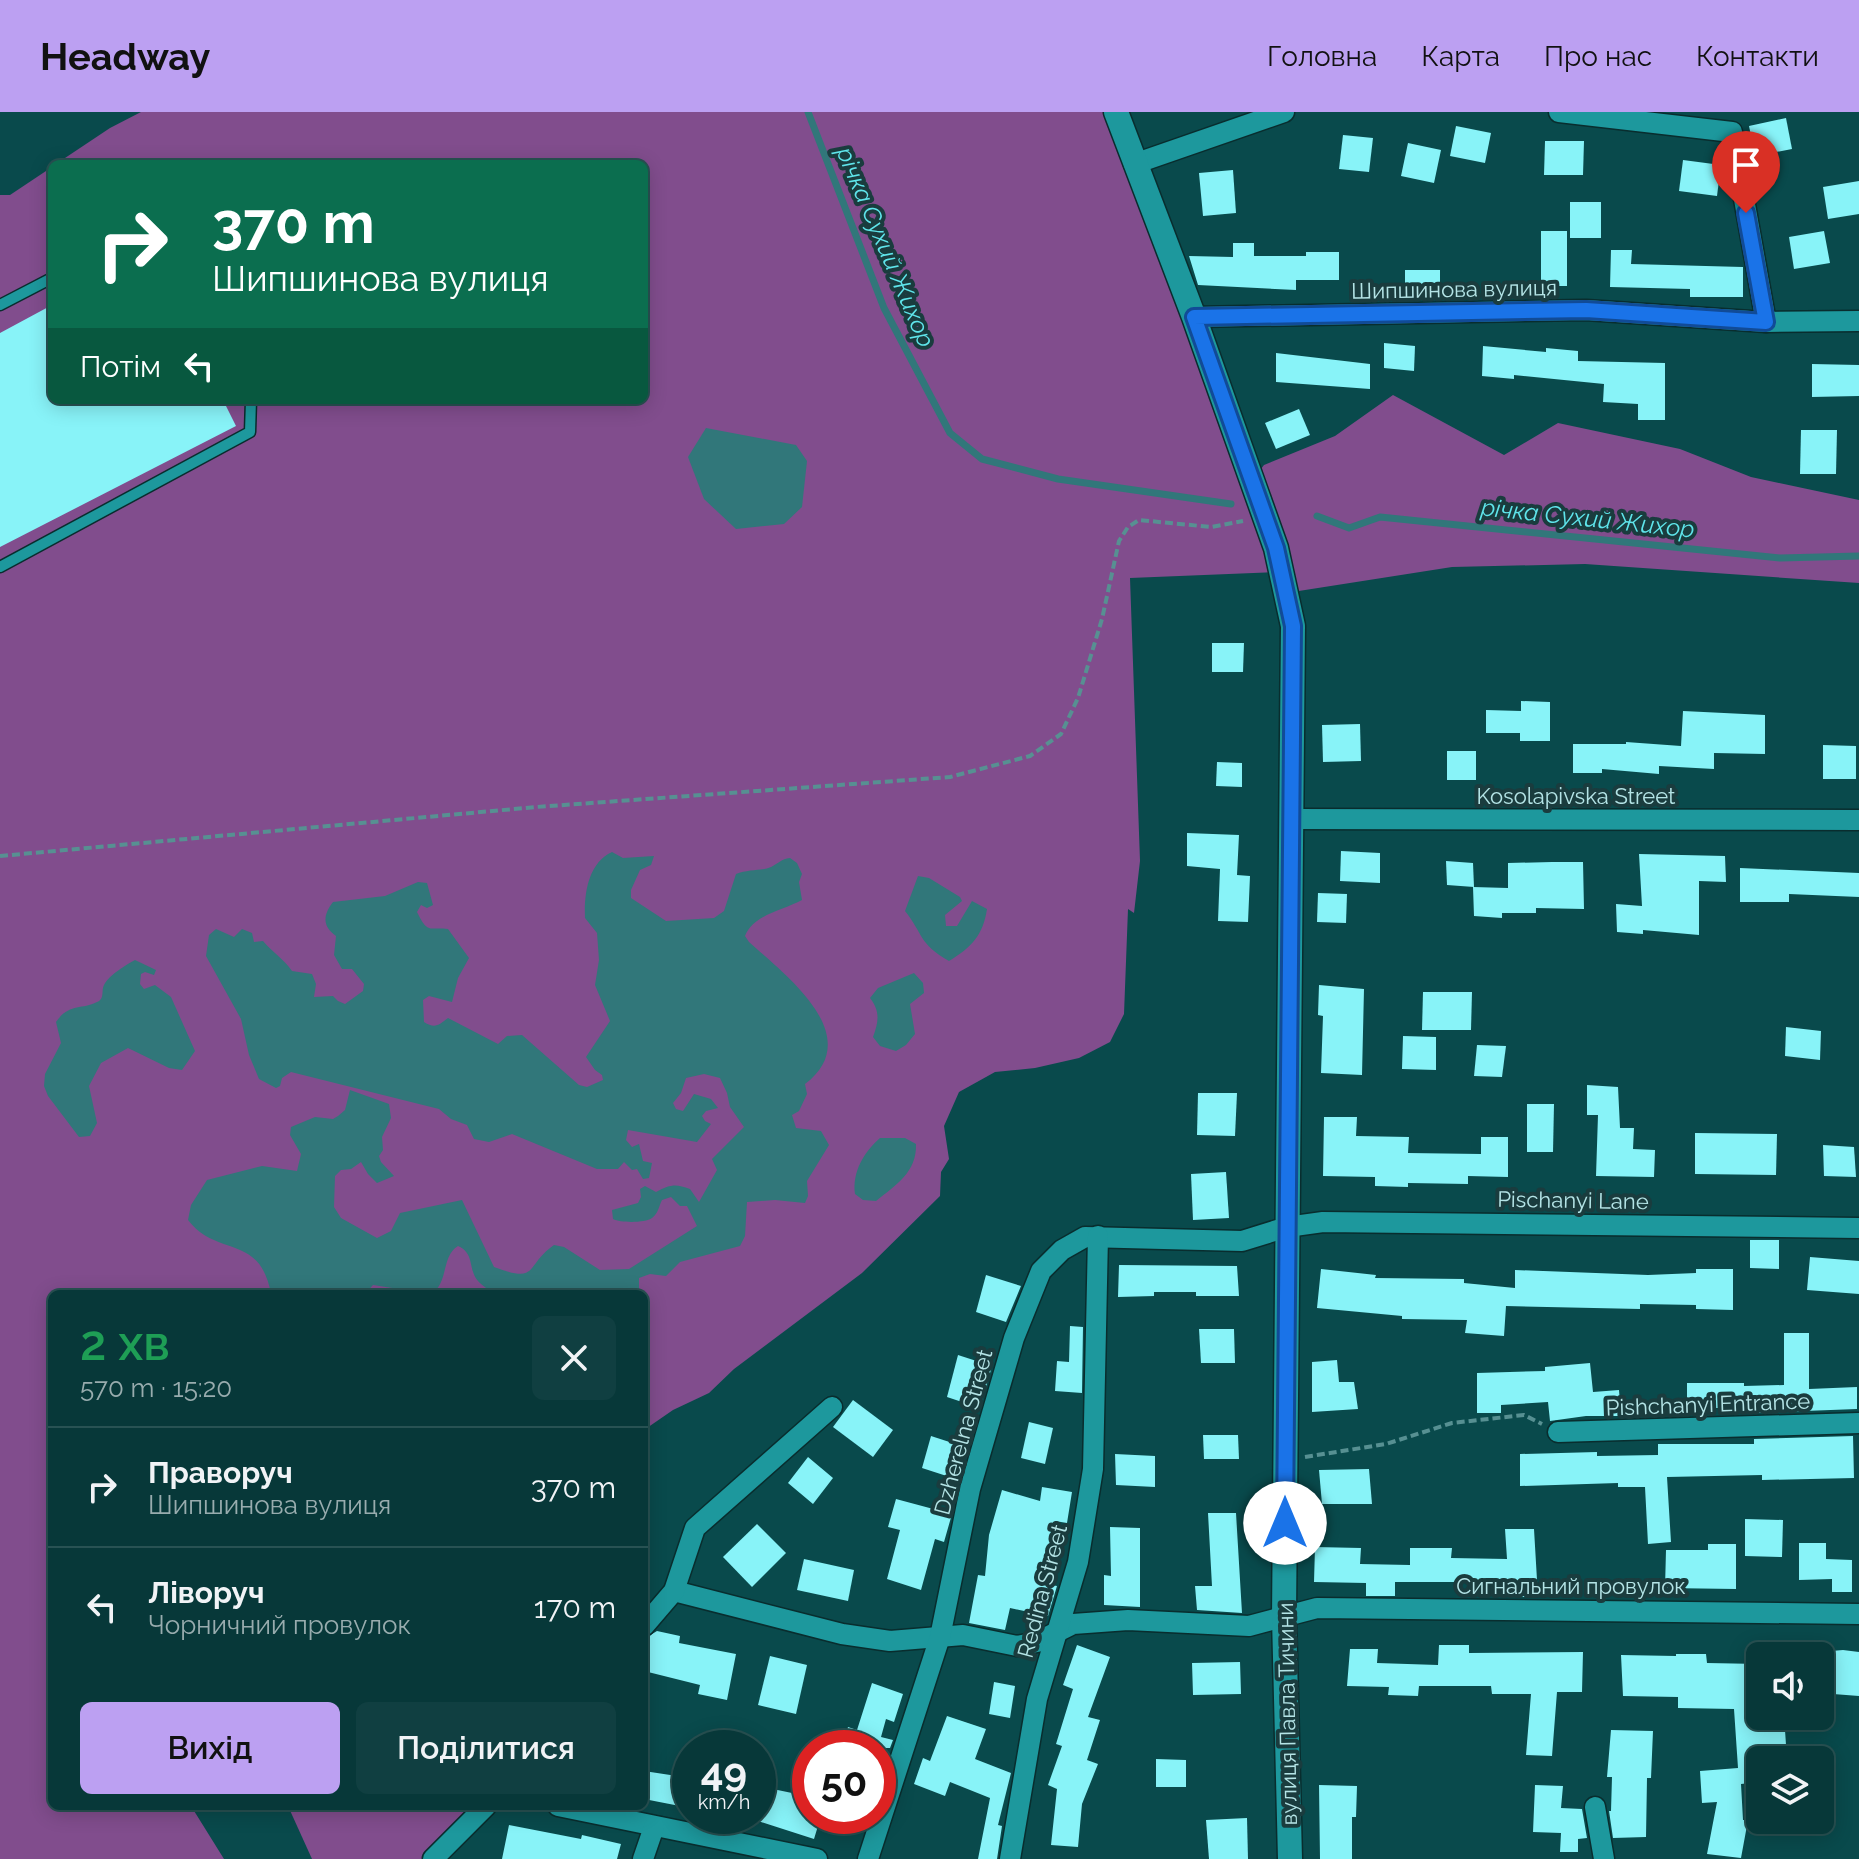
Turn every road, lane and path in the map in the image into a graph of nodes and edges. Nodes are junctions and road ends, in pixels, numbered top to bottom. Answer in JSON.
{"nodes":[{"id":1,"x":1116,"y":112,"type":"edge"},
{"id":2,"x":1284,"y":112,"type":"edge"},
{"id":3,"x":1559,"y":112,"type":"edge"},
{"id":4,"x":1134,"y":164,"type":"junction"},
{"id":5,"x":48,"y":280,"type":"edge"},
{"id":6,"x":0,"y":305,"type":"edge"},
{"id":7,"x":1194,"y":317,"type":"junction"},
{"id":8,"x":1859,"y":321,"type":"edge"},
{"id":9,"x":1766,"y":322,"type":"junction"},
{"id":10,"x":251,"y":404,"type":"edge"},
{"id":11,"x":1265,"y":517,"type":"junction"},
{"id":12,"x":0,"y":567,"type":"edge"},
{"id":13,"x":1293,"y":819,"type":"junction"},
{"id":14,"x":1859,"y":820,"type":"edge"},
{"id":15,"x":0,"y":856,"type":"edge"},
{"id":16,"x":1287,"y":1227,"type":"junction"},
{"id":17,"x":1859,"y":1228,"type":"edge"},
{"id":18,"x":1098,"y":1236,"type":"junction"},
{"id":19,"x":832,"y":1407,"type":"dead end"},
{"id":20,"x":1859,"y":1423,"type":"edge"},
{"id":21,"x":1558,"y":1432,"type":"joint"},
{"id":22,"x":1285,"y":1460,"type":"junction"},
{"id":23,"x":674,"y":1591,"type":"junction"},
{"id":24,"x":1859,"y":1614,"type":"edge"},
{"id":25,"x":1284,"y":1617,"type":"junction"},
{"id":26,"x":648,"y":1621,"type":"edge"},
{"id":27,"x":1057,"y":1632,"type":"junction"},
{"id":28,"x":940,"y":1637,"type":"junction"},
{"id":29,"x":1595,"y":1807,"type":"dead end"},
{"id":30,"x":482,"y":1810,"type":"edge"},
{"id":31,"x":576,"y":1810,"type":"edge"},
{"id":32,"x":654,"y":1827,"type":"junction"},
{"id":33,"x":433,"y":1859,"type":"edge"},
{"id":34,"x":643,"y":1859,"type":"edge"},
{"id":35,"x":817,"y":1859,"type":"edge"},
{"id":36,"x":868,"y":1859,"type":"edge"},
{"id":37,"x":1010,"y":1859,"type":"edge"},
{"id":38,"x":1290,"y":1859,"type":"edge"},
{"id":39,"x":1604,"y":1859,"type":"edge"}],
"edges":[{"from":1,"to":4,"type":"main road","name":"вулиця Павла Тичини"},
{"from":2,"to":4,"type":"street"},
{"from":3,"to":9,"type":"street"},
{"from":4,"to":7,"type":"main road","name":"вулиця Павла Тичини"},
{"from":5,"to":6,"type":"lane"},
{"from":7,"to":9,"type":"street","name":"Шипшинова вулиця"},
{"from":7,"to":11,"type":"main road","name":"вулиця Павла Тичини"},
{"from":8,"to":9,"type":"street","name":"Шипшинова вулиця"},
{"from":10,"to":12,"type":"lane"},
{"from":11,"to":13,"type":"main road","name":"вулиця Павла Тичини"},
{"from":11,"to":15,"type":"path"},
{"from":13,"to":14,"type":"street","name":"Kosolapivska Street"},
{"from":13,"to":16,"type":"main road","name":"вулиця Павла Тичини"},
{"from":16,"to":17,"type":"street","name":"Pischanyi Lane"},
{"from":16,"to":18,"type":"street","name":"Dzherelna Street"},
{"from":16,"to":22,"type":"main road","name":"вулиця Павла Тичини"},
{"from":18,"to":27,"type":"street","name":"Redina Street"},
{"from":18,"to":28,"type":"street","name":"Dzherelna Street"},
{"from":19,"to":23,"type":"street"},
{"from":20,"to":21,"type":"street","name":"Pishchanyi Entrance"},
{"from":21,"to":22,"type":"path"},
{"from":22,"to":25,"type":"main road","name":"вулиця Павла Тичини"},
{"from":23,"to":26,"type":"street"},
{"from":23,"to":28,"type":"street","name":"Сигнальний провулок"},
{"from":24,"to":25,"type":"street","name":"Сигнальний провулок"},
{"from":25,"to":27,"type":"street","name":"Сигнальний провулок"},
{"from":25,"to":38,"type":"main road","name":"вулиця Павла Тичини"},
{"from":27,"to":28,"type":"street","name":"Сигнальний провулок"},
{"from":27,"to":37,"type":"street","name":"Redina Street"},
{"from":28,"to":36,"type":"street","name":"Dzherelna Street"},
{"from":29,"to":39,"type":"street"},
{"from":30,"to":33,"type":"street"},
{"from":31,"to":32,"type":"street"},
{"from":32,"to":34,"type":"street"},
{"from":32,"to":35,"type":"street"}]}
